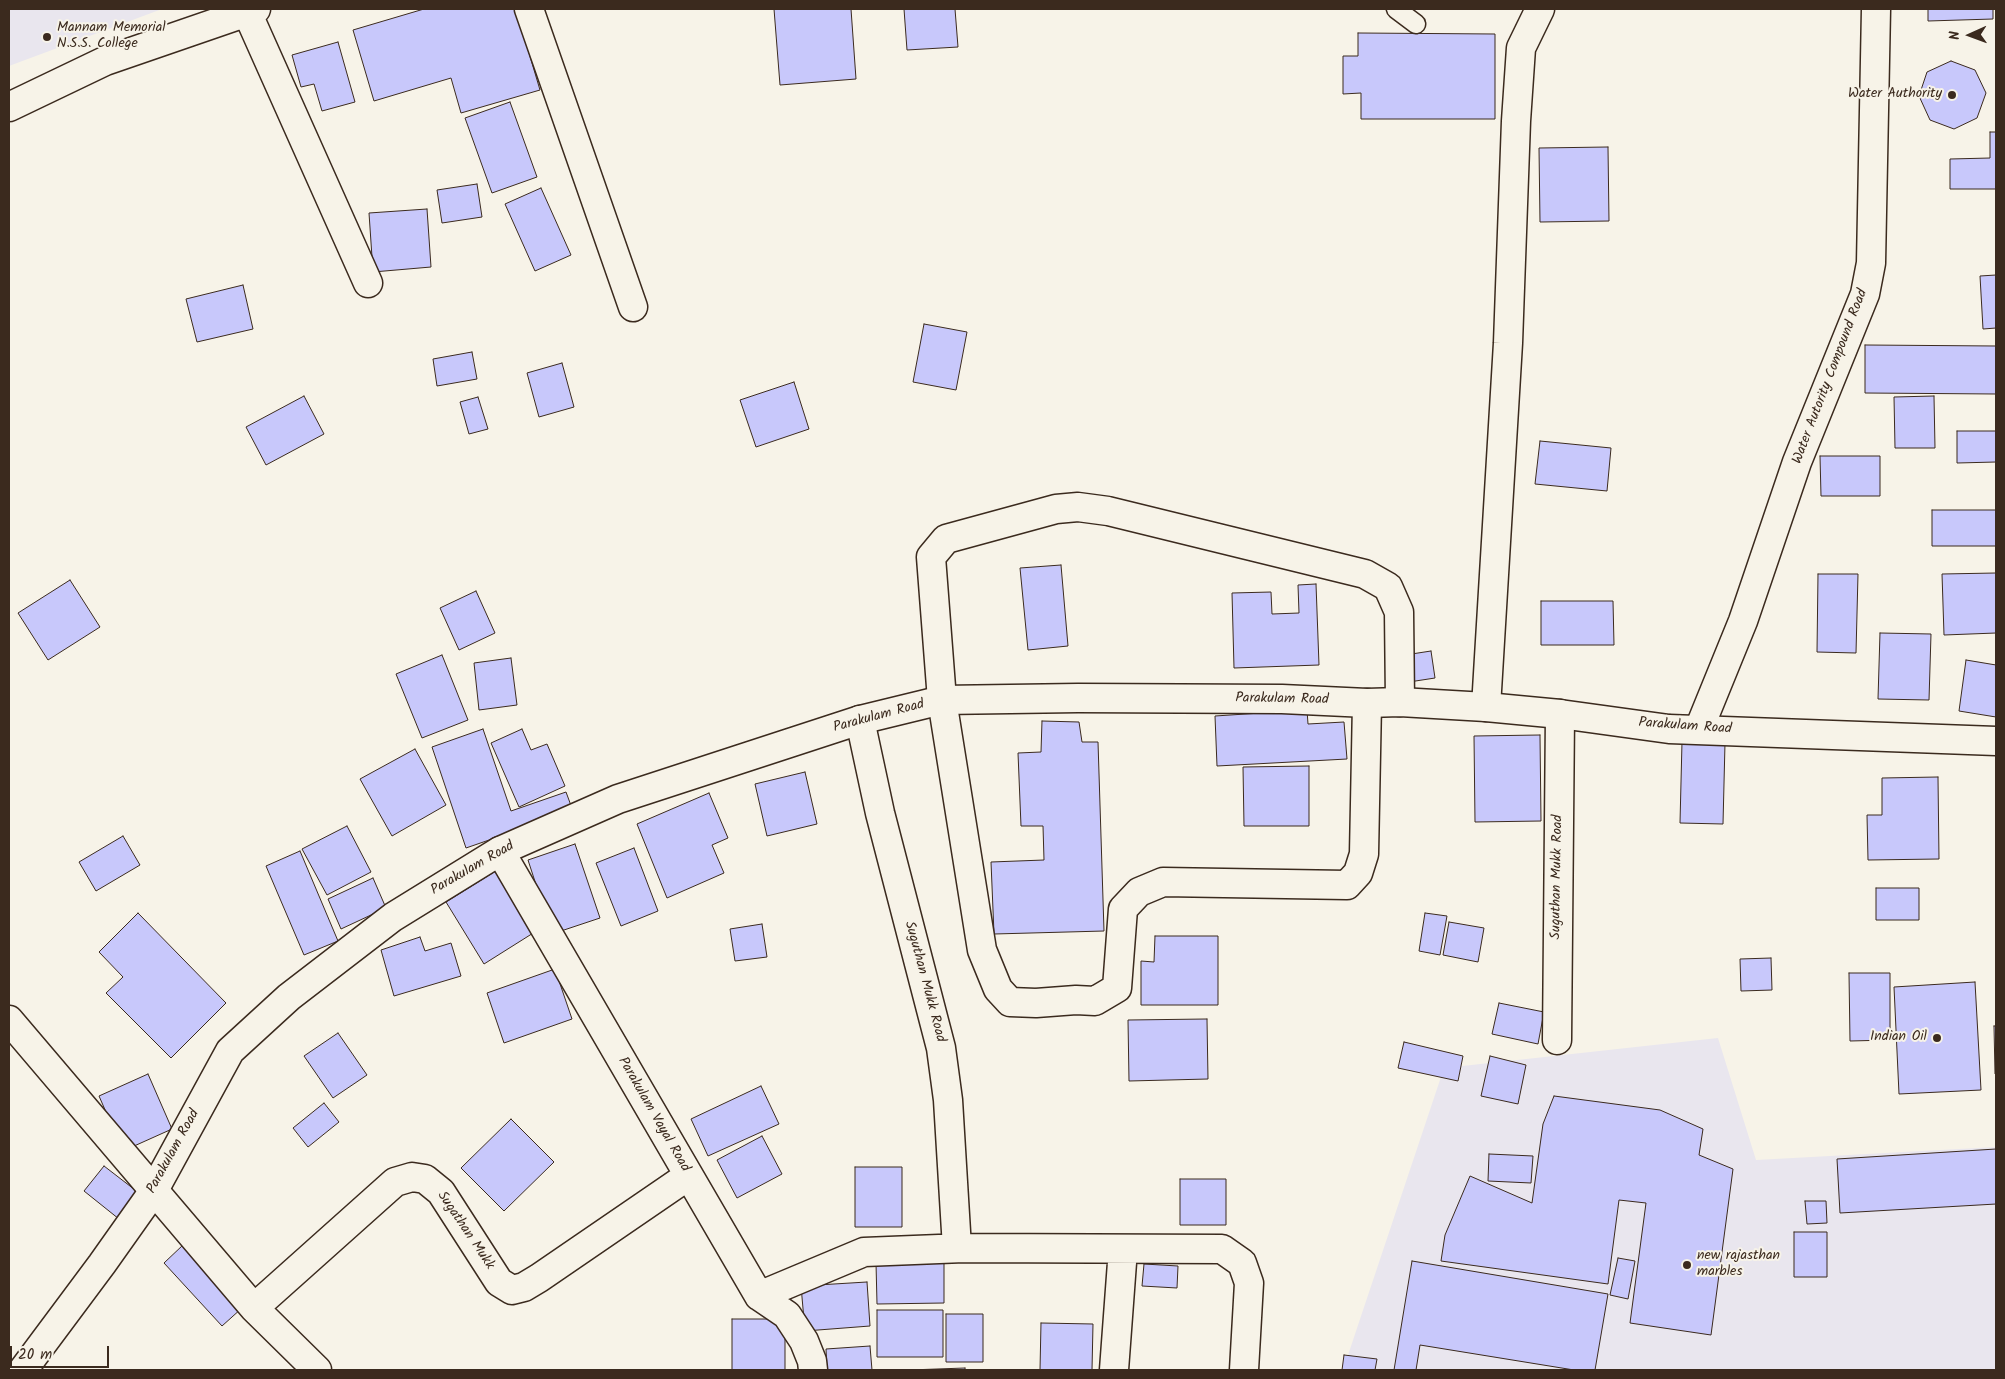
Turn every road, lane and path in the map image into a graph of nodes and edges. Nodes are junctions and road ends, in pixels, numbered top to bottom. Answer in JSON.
{"nodes":[{"id":1,"x":529,"y":9,"type":"edge"},
{"id":2,"x":1396,"y":9,"type":"edge"},
{"id":3,"x":1540,"y":9,"type":"edge"},
{"id":4,"x":1876,"y":9,"type":"edge"},
{"id":5,"x":252,"y":10,"type":"edge"},
{"id":6,"x":1416,"y":24,"type":"dead end"},
{"id":7,"x":9,"y":107,"type":"edge"},
{"id":8,"x":368,"y":283,"type":"dead end"},
{"id":9,"x":632,"y":308,"type":"dead end"},
{"id":10,"x":942,"y":700,"type":"junction"},
{"id":11,"x":1400,"y":702,"type":"junction"},
{"id":12,"x":1367,"y":703,"type":"junction"},
{"id":13,"x":1486,"y":707,"type":"junction"},
{"id":14,"x":1560,"y":714,"type":"junction"},
{"id":15,"x":860,"y":720,"type":"junction"},
{"id":16,"x":1699,"y":729,"type":"junction"},
{"id":17,"x":1996,"y":742,"type":"edge"},
{"id":18,"x":500,"y":851,"type":"junction"},
{"id":19,"x":9,"y":1020,"type":"edge"},
{"id":20,"x":1557,"y":1040,"type":"dead end"},
{"id":21,"x":688,"y":1176,"type":"junction"},
{"id":22,"x":153,"y":1192,"type":"junction"},
{"id":23,"x":957,"y":1248,"type":"junction"},
{"id":24,"x":1123,"y":1249,"type":"junction"},
{"id":25,"x":759,"y":1296,"type":"junction"},
{"id":26,"x":254,"y":1308,"type":"junction"},
{"id":27,"x":23,"y":1370,"type":"edge"},
{"id":28,"x":317,"y":1370,"type":"edge"},
{"id":29,"x":813,"y":1370,"type":"edge"},
{"id":30,"x":1114,"y":1370,"type":"edge"},
{"id":31,"x":1244,"y":1370,"type":"edge"}],
"edges":[{"from":1,"to":9,"type":"street"},
{"from":2,"to":6,"type":"lane"},
{"from":3,"to":13,"type":"street"},
{"from":4,"to":16,"type":"street","name":"Water Autority Compound Road"},
{"from":5,"to":7,"type":"street"},
{"from":5,"to":8,"type":"street"},
{"from":10,"to":11,"type":"street"},
{"from":10,"to":12,"type":"street","name":"Parakulam Road"},
{"from":10,"to":12,"type":"street"},
{"from":10,"to":15,"type":"street","name":"Parakulam Road"},
{"from":11,"to":12,"type":"street","name":"Parakulam Road"},
{"from":11,"to":13,"type":"street","name":"Parakulam Road"},
{"from":13,"to":14,"type":"street","name":"Parakulam Road"},
{"from":14,"to":16,"type":"street","name":"Parakulam Road"},
{"from":14,"to":20,"type":"street","name":"Suguthan Mukk Road"},
{"from":15,"to":18,"type":"street","name":"Parakulam Road"},
{"from":15,"to":23,"type":"street","name":"Suguthan Mukk Road"},
{"from":16,"to":17,"type":"street","name":"Parakulam Road"},
{"from":18,"to":21,"type":"street","name":"Parakulam Vayal Road"},
{"from":18,"to":22,"type":"street","name":"Parakulam Road"},
{"from":19,"to":22,"type":"street"},
{"from":21,"to":25,"type":"street","name":"Parakulam Vayal Road"},
{"from":21,"to":26,"type":"street","name":"Sugathan Mukk"},
{"from":22,"to":26,"type":"street"},
{"from":22,"to":27,"type":"street","name":"Parakulam Road"},
{"from":23,"to":24,"type":"street"},
{"from":23,"to":25,"type":"street"},
{"from":24,"to":30,"type":"street"},
{"from":24,"to":31,"type":"street"},
{"from":25,"to":29,"type":"street","name":"Parakulam Vayal Road"},
{"from":26,"to":28,"type":"street"}]}
